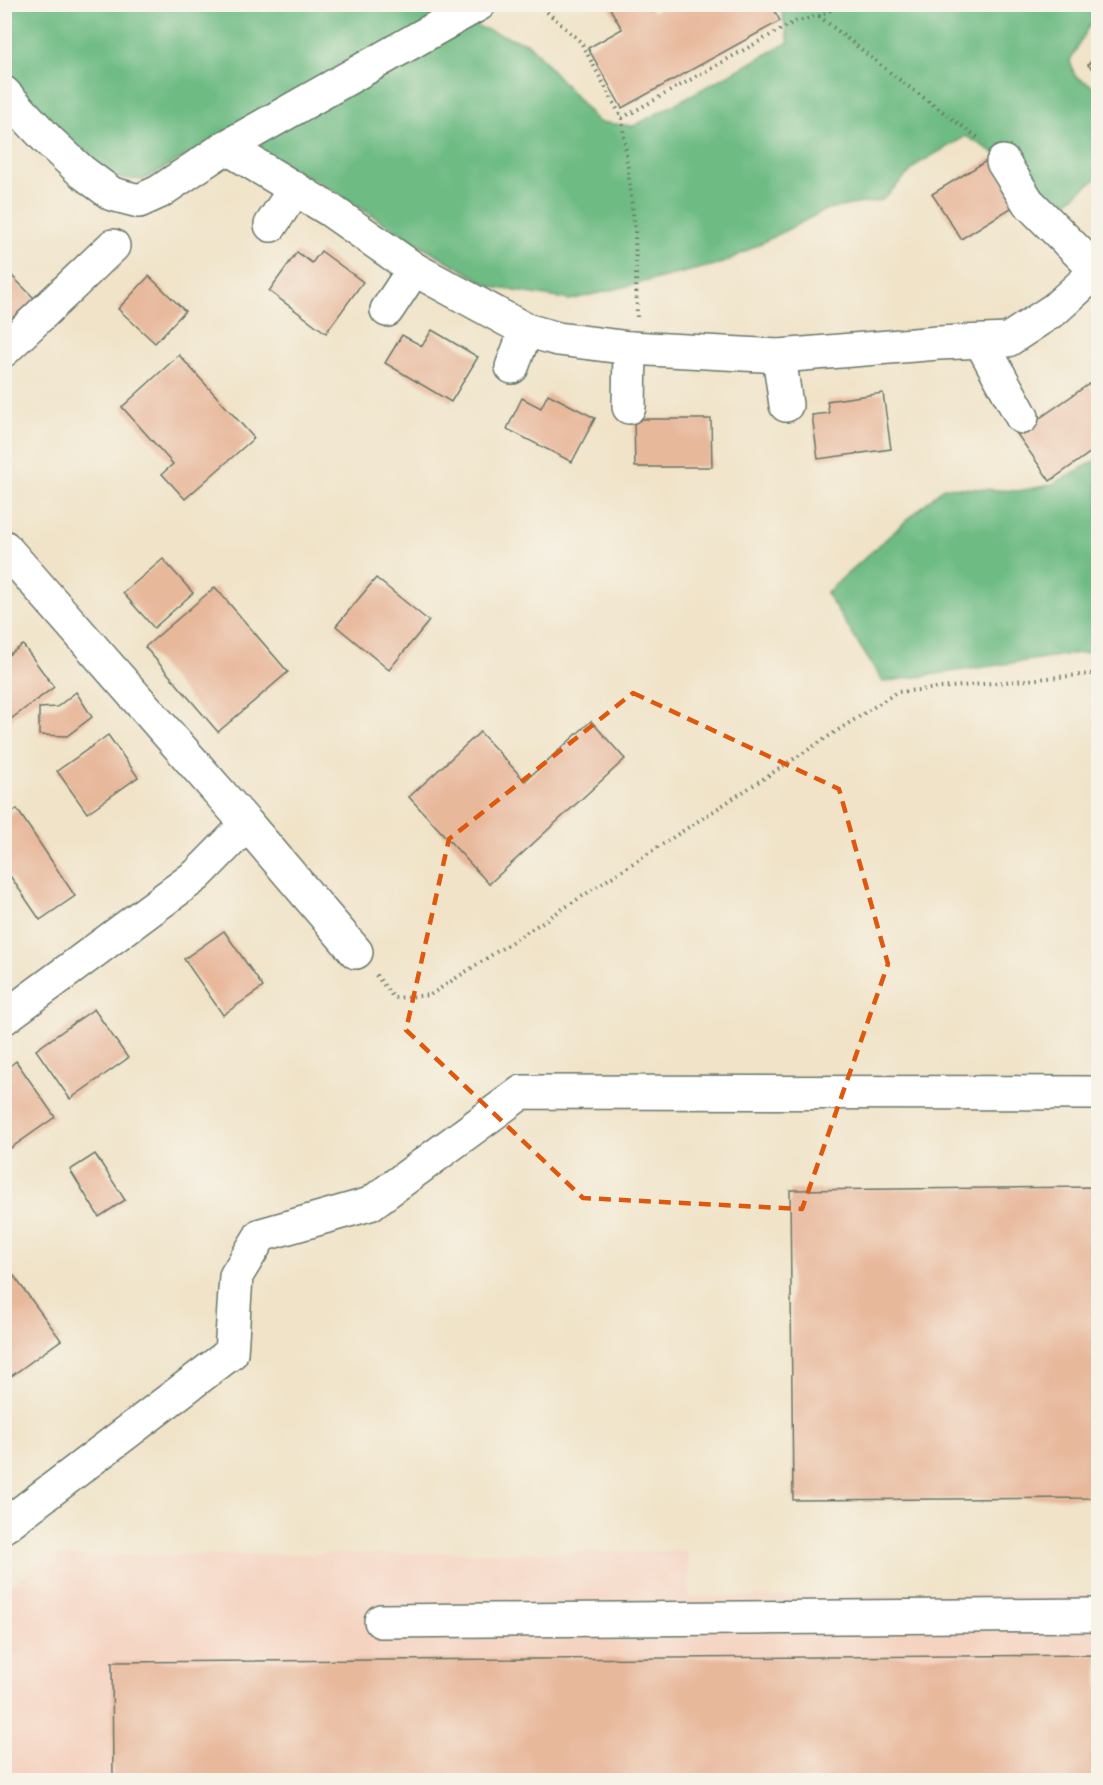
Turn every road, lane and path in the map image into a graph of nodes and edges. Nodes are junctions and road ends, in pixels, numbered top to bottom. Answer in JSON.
{"nodes":[{"id":1,"x":479,"y":4,"type":"edge"},
{"id":2,"x":538,"y":4,"type":"edge"},
{"id":3,"x":844,"y":4,"type":"edge"},
{"id":4,"x":819,"y":16,"type":"junction"},
{"id":5,"x":4,"y":93,"type":"edge"},
{"id":6,"x":622,"y":118,"type":"junction"},
{"id":7,"x":226,"y":147,"type":"junction"},
{"id":8,"x":1003,"y":162,"type":"joint"},
{"id":9,"x":295,"y":189,"type":"junction"},
{"id":10,"x":271,"y":225,"type":"dead end"},
{"id":11,"x":113,"y":246,"type":"dead end"},
{"id":12,"x":414,"y":269,"type":"junction"},
{"id":13,"x":1098,"y":271,"type":"edge"},
{"id":14,"x":387,"y":310,"type":"dead end"},
{"id":15,"x":526,"y":330,"type":"junction"},
{"id":16,"x":981,"y":342,"type":"junction"},
{"id":17,"x":634,"y":348,"type":"junction"},
{"id":18,"x":4,"y":350,"type":"edge"},
{"id":19,"x":779,"y":356,"type":"junction"},
{"id":20,"x":512,"y":367,"type":"dead end"},
{"id":21,"x":786,"y":405,"type":"dead end"},
{"id":22,"x":629,"y":407,"type":"dead end"},
{"id":23,"x":1022,"y":417,"type":"dead end"},
{"id":24,"x":10,"y":564,"type":"edge"},
{"id":25,"x":1098,"y":674,"type":"edge"},
{"id":26,"x":247,"y":824,"type":"junction"},
{"id":27,"x":356,"y":952,"type":"joint"},
{"id":28,"x":4,"y":1018,"type":"edge"},
{"id":29,"x":1098,"y":1093,"type":"edge"},
{"id":30,"x":4,"y":1526,"type":"edge"},
{"id":31,"x":1098,"y":1615,"type":"edge"},
{"id":32,"x":381,"y":1621,"type":"dead end"}],
"edges":[{"from":1,"to":7,"type":"street"},
{"from":2,"to":6,"type":"path"},
{"from":3,"to":4,"type":"path"},
{"from":4,"to":6,"type":"path"},
{"from":4,"to":8,"type":"path"},
{"from":5,"to":7,"type":"street"},
{"from":6,"to":17,"type":"path"},
{"from":7,"to":9,"type":"street"},
{"from":8,"to":13,"type":"street"},
{"from":9,"to":10,"type":"street"},
{"from":9,"to":12,"type":"street"},
{"from":11,"to":18,"type":"street"},
{"from":12,"to":14,"type":"street"},
{"from":12,"to":15,"type":"street"},
{"from":13,"to":16,"type":"street"},
{"from":15,"to":17,"type":"street"},
{"from":15,"to":20,"type":"street"},
{"from":16,"to":19,"type":"street"},
{"from":16,"to":23,"type":"street"},
{"from":17,"to":19,"type":"street"},
{"from":17,"to":22,"type":"street"},
{"from":19,"to":21,"type":"street"},
{"from":24,"to":26,"type":"street"},
{"from":25,"to":27,"type":"path"},
{"from":26,"to":27,"type":"street"},
{"from":26,"to":28,"type":"street"},
{"from":29,"to":30,"type":"street"},
{"from":31,"to":32,"type":"street"}]}
